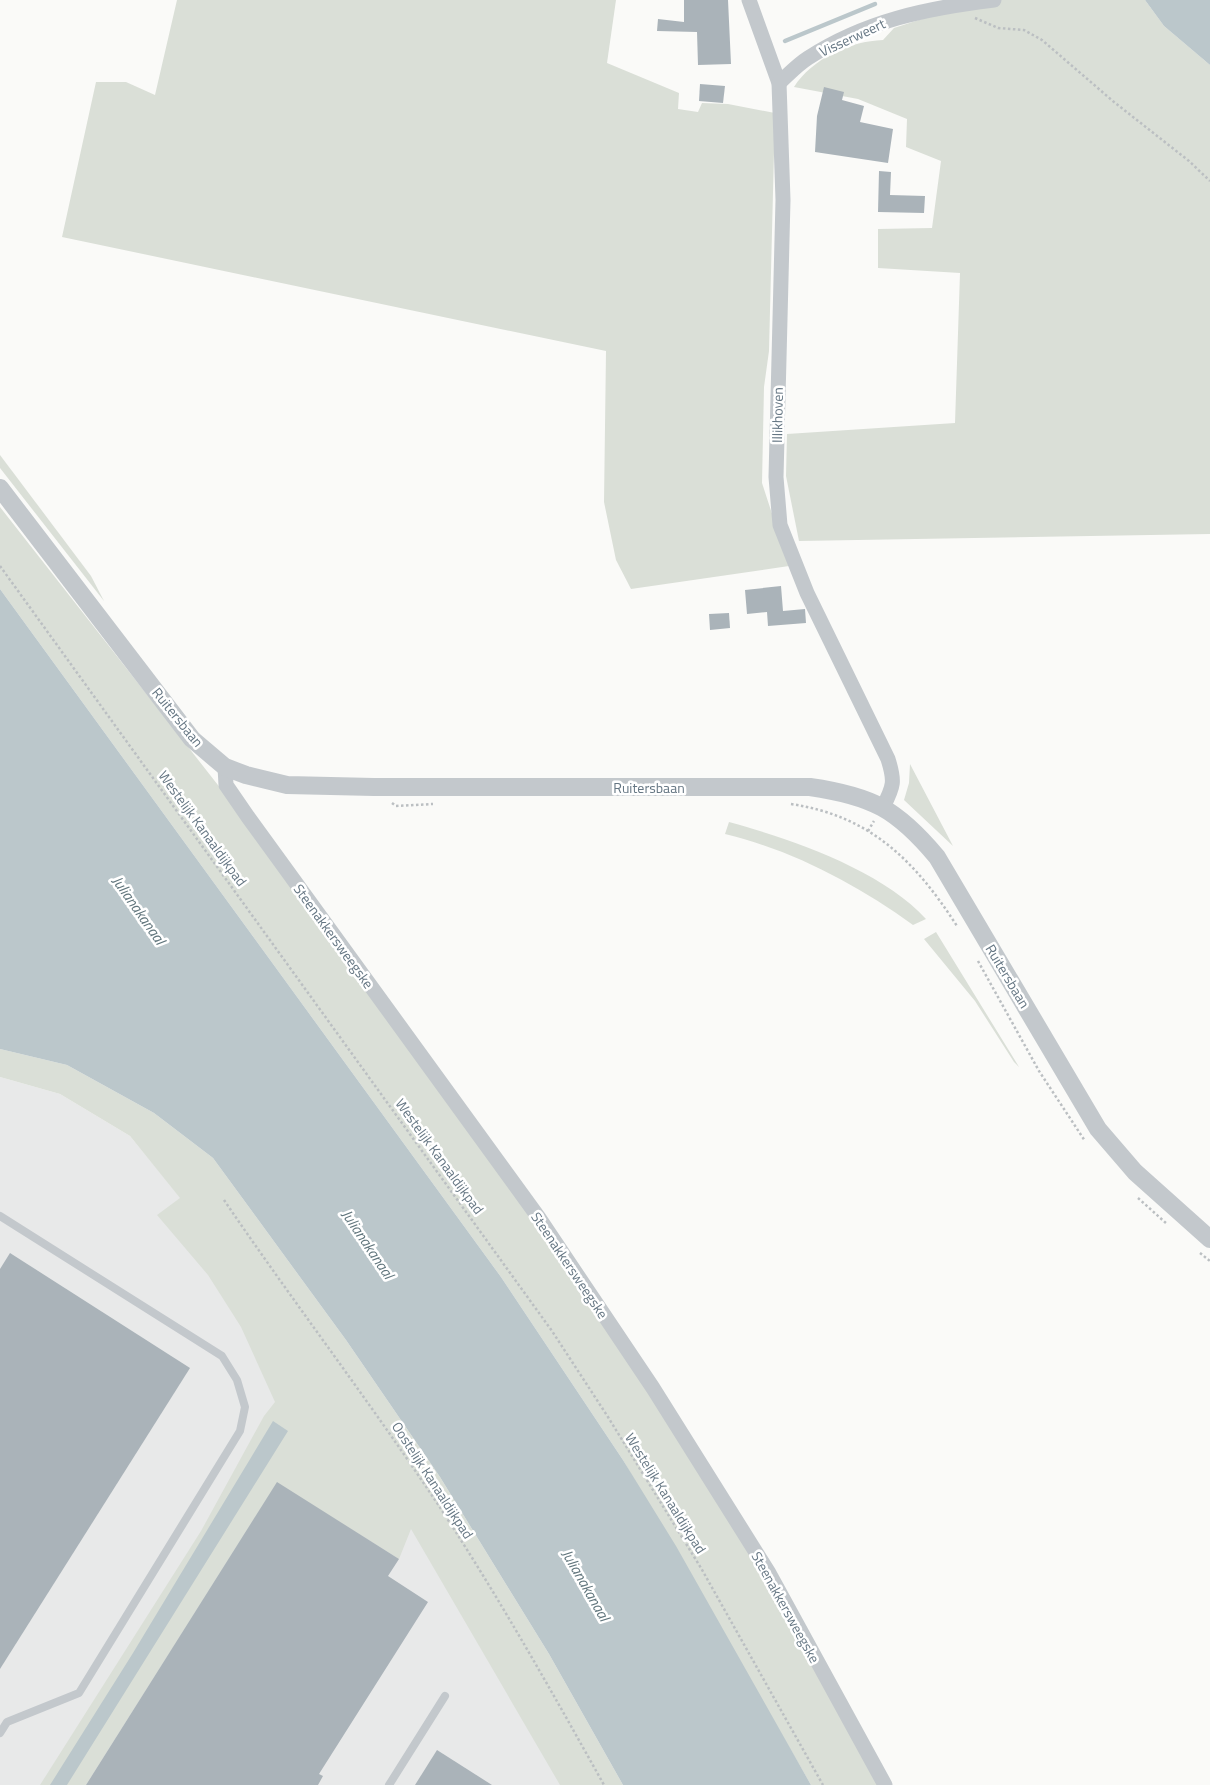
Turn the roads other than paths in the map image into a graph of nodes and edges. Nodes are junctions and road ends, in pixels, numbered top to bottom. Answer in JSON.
{"nodes":[{"id":1,"x":749,"y":0,"type":"edge"},
{"id":2,"x":994,"y":0,"type":"edge"},
{"id":3,"x":778,"y":83,"type":"junction"},
{"id":4,"x":0,"y":488,"type":"edge"},
{"id":5,"x":225,"y":767,"type":"junction"},
{"id":6,"x":883,"y":807,"type":"junction"},
{"id":7,"x":0,"y":1216,"type":"edge"},
{"id":8,"x":1210,"y":1239,"type":"edge"},
{"id":9,"x":445,"y":1696,"type":"dead end"},
{"id":10,"x":0,"y":1733,"type":"edge"},
{"id":11,"x":389,"y":1785,"type":"edge"},
{"id":12,"x":885,"y":1785,"type":"edge"}],
"edges":[{"from":1,"to":3,"type":"street","name":"Illikhoven"},
{"from":2,"to":3,"type":"street","name":"Visserweert"},
{"from":3,"to":6,"type":"street","name":"Illikhoven"},
{"from":4,"to":5,"type":"street","name":"Ruitersbaan"},
{"from":5,"to":6,"type":"street","name":"Ruitersbaan"},
{"from":5,"to":12,"type":"street","name":"Steenakkersweegske"},
{"from":6,"to":8,"type":"street","name":"Ruitersbaan"},
{"from":7,"to":10,"type":"lane"},
{"from":9,"to":11,"type":"lane"}]}
